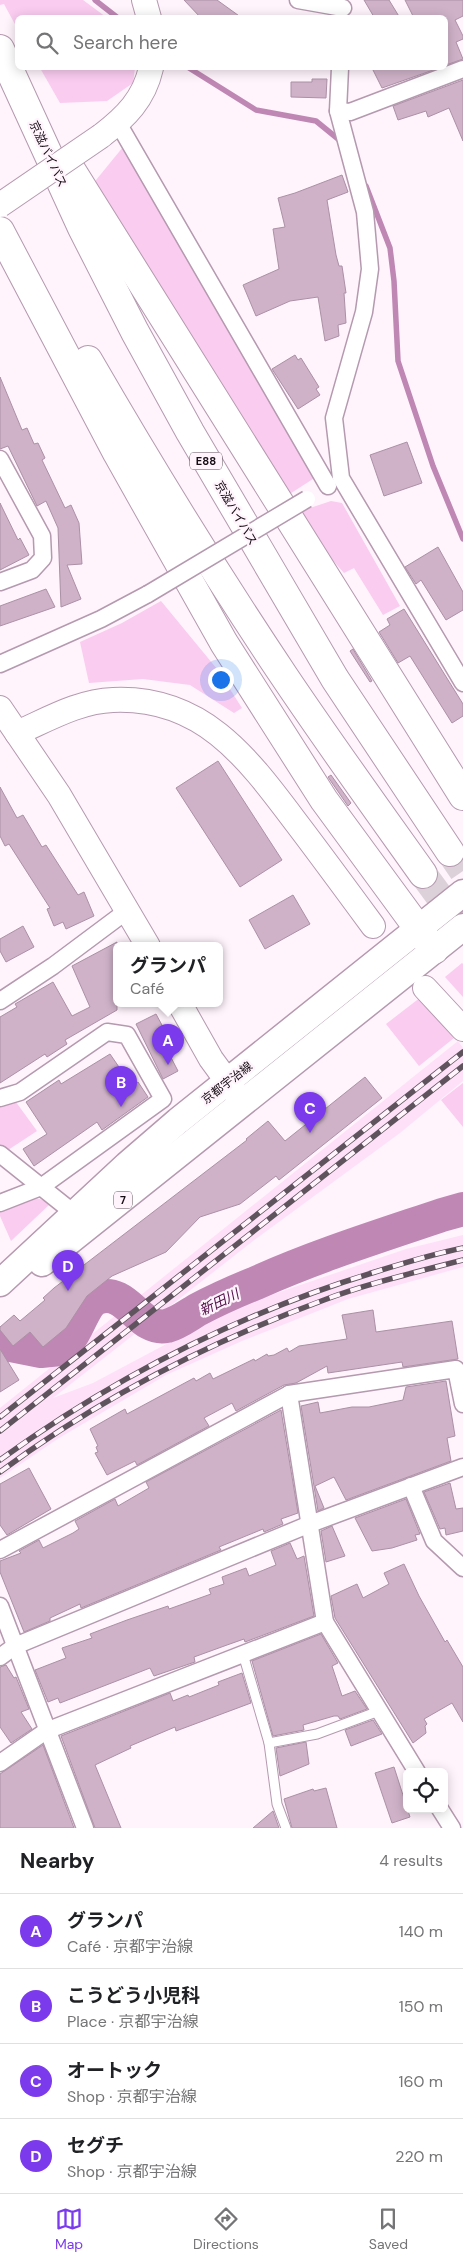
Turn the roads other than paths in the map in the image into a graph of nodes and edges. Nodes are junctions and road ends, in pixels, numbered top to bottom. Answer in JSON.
{"nodes":[{"id":1,"x":144,"y":0,"type":"edge"},
{"id":2,"x":298,"y":0,"type":"edge"},
{"id":3,"x":343,"y":8,"type":"edge"},
{"id":4,"x":148,"y":15,"type":"edge"},
{"id":5,"x":0,"y":49,"type":"edge"},
{"id":6,"x":463,"y":69,"type":"edge"},
{"id":7,"x":150,"y":70,"type":"edge"},
{"id":8,"x":340,"y":70,"type":"edge"},
{"id":9,"x":12,"y":74,"type":"junction"},
{"id":10,"x":338,"y":111,"type":"junction"},
{"id":11,"x":110,"y":129,"type":"junction"},
{"id":12,"x":0,"y":203,"type":"edge"},
{"id":13,"x":0,"y":231,"type":"edge"},
{"id":14,"x":0,"y":459,"type":"edge"},
{"id":15,"x":335,"y":482,"type":"junction"},
{"id":16,"x":0,"y":582,"type":"edge"},
{"id":17,"x":0,"y":664,"type":"edge"},
{"id":18,"x":463,"y":683,"type":"edge"},
{"id":19,"x":7,"y":724,"type":"edge"},
{"id":20,"x":463,"y":796,"type":"edge"},
{"id":21,"x":450,"y":852,"type":"tunnel mouth"},
{"id":22,"x":423,"y":874,"type":"tunnel mouth"},
{"id":23,"x":463,"y":893,"type":"edge"},
{"id":24,"x":128,"y":910,"type":"junction"},
{"id":25,"x":373,"y":926,"type":"dead end"},
{"id":26,"x":463,"y":927,"type":"edge"},
{"id":27,"x":418,"y":928,"type":"junction"},
{"id":28,"x":146,"y":942,"type":"edge"},
{"id":29,"x":434,"y":950,"type":"junction"},
{"id":30,"x":425,"y":988,"type":"dead end"},
{"id":31,"x":0,"y":1001,"type":"edge"},
{"id":32,"x":182,"y":1007,"type":"edge"},
{"id":33,"x":463,"y":1029,"type":"edge"},
{"id":34,"x":228,"y":1083,"type":"junction"},
{"id":35,"x":0,"y":1098,"type":"edge"},
{"id":36,"x":244,"y":1103,"type":"junction"},
{"id":37,"x":0,"y":1154,"type":"edge"},
{"id":38,"x":41,"y":1187,"type":"junction"},
{"id":39,"x":0,"y":1203,"type":"edge"},
{"id":40,"x":82,"y":1220,"type":"junction"},
{"id":41,"x":0,"y":1283,"type":"edge"},
{"id":42,"x":0,"y":1296,"type":"edge"},
{"id":43,"x":460,"y":1368,"type":"edge"},
{"id":44,"x":289,"y":1394,"type":"junction"},
{"id":45,"x":463,"y":1404,"type":"edge"},
{"id":46,"x":463,"y":1467,"type":"edge"},
{"id":47,"x":411,"y":1486,"type":"junction"},
{"id":48,"x":310,"y":1524,"type":"junction"},
{"id":49,"x":0,"y":1550,"type":"edge"},
{"id":50,"x":463,"y":1568,"type":"edge"},
{"id":51,"x":0,"y":1606,"type":"edge"},
{"id":52,"x":325,"y":1622,"type":"junction"},
{"id":53,"x":15,"y":1646,"type":"junction"},
{"id":54,"x":243,"y":1654,"type":"junction"},
{"id":55,"x":0,"y":1657,"type":"edge"},
{"id":56,"x":379,"y":1711,"type":"junction"},
{"id":57,"x":46,"y":1731,"type":"junction"},
{"id":58,"x":269,"y":1743,"type":"junction"},
{"id":59,"x":0,"y":1763,"type":"edge"},
{"id":60,"x":415,"y":1768,"type":"edge"},
{"id":61,"x":443,"y":1813,"type":"edge"},
{"id":62,"x":463,"y":1824,"type":"edge"},
{"id":63,"x":85,"y":1828,"type":"edge"},
{"id":64,"x":286,"y":1828,"type":"edge"},
{"id":65,"x":452,"y":1828,"type":"edge"},
{"id":66,"x":457,"y":1828,"type":"edge"}],
"edges":[{"from":1,"to":4,"type":"street"},
{"from":2,"to":3,"type":"street"},
{"from":5,"to":9,"type":"highway","name":"京滋バイパス","number":"E88"},
{"from":6,"to":10,"type":"street"},
{"from":7,"to":11,"type":"street"},
{"from":8,"to":10,"type":"street"},
{"from":9,"to":20,"type":"highway"},
{"from":9,"to":21,"type":"highway","name":"京滋バイパス","number":"E88"},
{"from":10,"to":15,"type":"street"},
{"from":11,"to":12,"type":"street","bridge":true},
{"from":11,"to":15,"type":"street"},
{"from":12,"to":22,"type":"highway"},
{"from":13,"to":27,"type":"highway"},
{"from":14,"to":16,"type":"street"},
{"from":15,"to":17,"type":"street","bridge":true},
{"from":15,"to":18,"type":"street"},
{"from":19,"to":24,"type":"street"},
{"from":19,"to":25,"type":"street"},
{"from":23,"to":27,"type":"main road","name":"京都宇治線","number":"7"},
{"from":24,"to":28,"type":"street"},
{"from":24,"to":31,"type":"street"},
{"from":26,"to":29,"type":"main road","name":"京都宇治線","number":"7"},
{"from":27,"to":29,"type":"highway"},
{"from":27,"to":34,"type":"main road","name":"京都宇治線","number":"7"},
{"from":29,"to":36,"type":"main road","name":"京都宇治線","number":"7"},
{"from":30,"to":33,"type":"street"},
{"from":32,"to":34,"type":"street"},
{"from":34,"to":36,"type":"street"},
{"from":34,"to":40,"type":"main road","name":"京都宇治線","number":"7"},
{"from":35,"to":38,"type":"street"},
{"from":36,"to":40,"type":"main road","name":"京都宇治線","number":"7"},
{"from":37,"to":38,"type":"street"},
{"from":38,"to":39,"type":"street"},
{"from":38,"to":40,"type":"street"},
{"from":40,"to":41,"type":"main road","name":"京都宇治線","number":"7"},
{"from":40,"to":42,"type":"main road","name":"京都宇治線","number":"7"},
{"from":43,"to":44,"type":"street"},
{"from":43,"to":45,"type":"street"},
{"from":44,"to":48,"type":"street"},
{"from":44,"to":49,"type":"street"},
{"from":46,"to":47,"type":"street"},
{"from":47,"to":48,"type":"street"},
{"from":47,"to":50,"type":"street"},
{"from":48,"to":52,"type":"street"},
{"from":48,"to":53,"type":"street"},
{"from":51,"to":53,"type":"street"},
{"from":52,"to":54,"type":"street"},
{"from":52,"to":56,"type":"street"},
{"from":53,"to":55,"type":"street"},
{"from":53,"to":57,"type":"street"},
{"from":54,"to":57,"type":"street"},
{"from":54,"to":58,"type":"lane"},
{"from":56,"to":58,"type":"lane"},
{"from":56,"to":60,"type":"street"},
{"from":57,"to":59,"type":"street"},
{"from":57,"to":63,"type":"street"},
{"from":58,"to":64,"type":"lane"},
{"from":61,"to":65,"type":"street"},
{"from":62,"to":66,"type":"street"}]}
